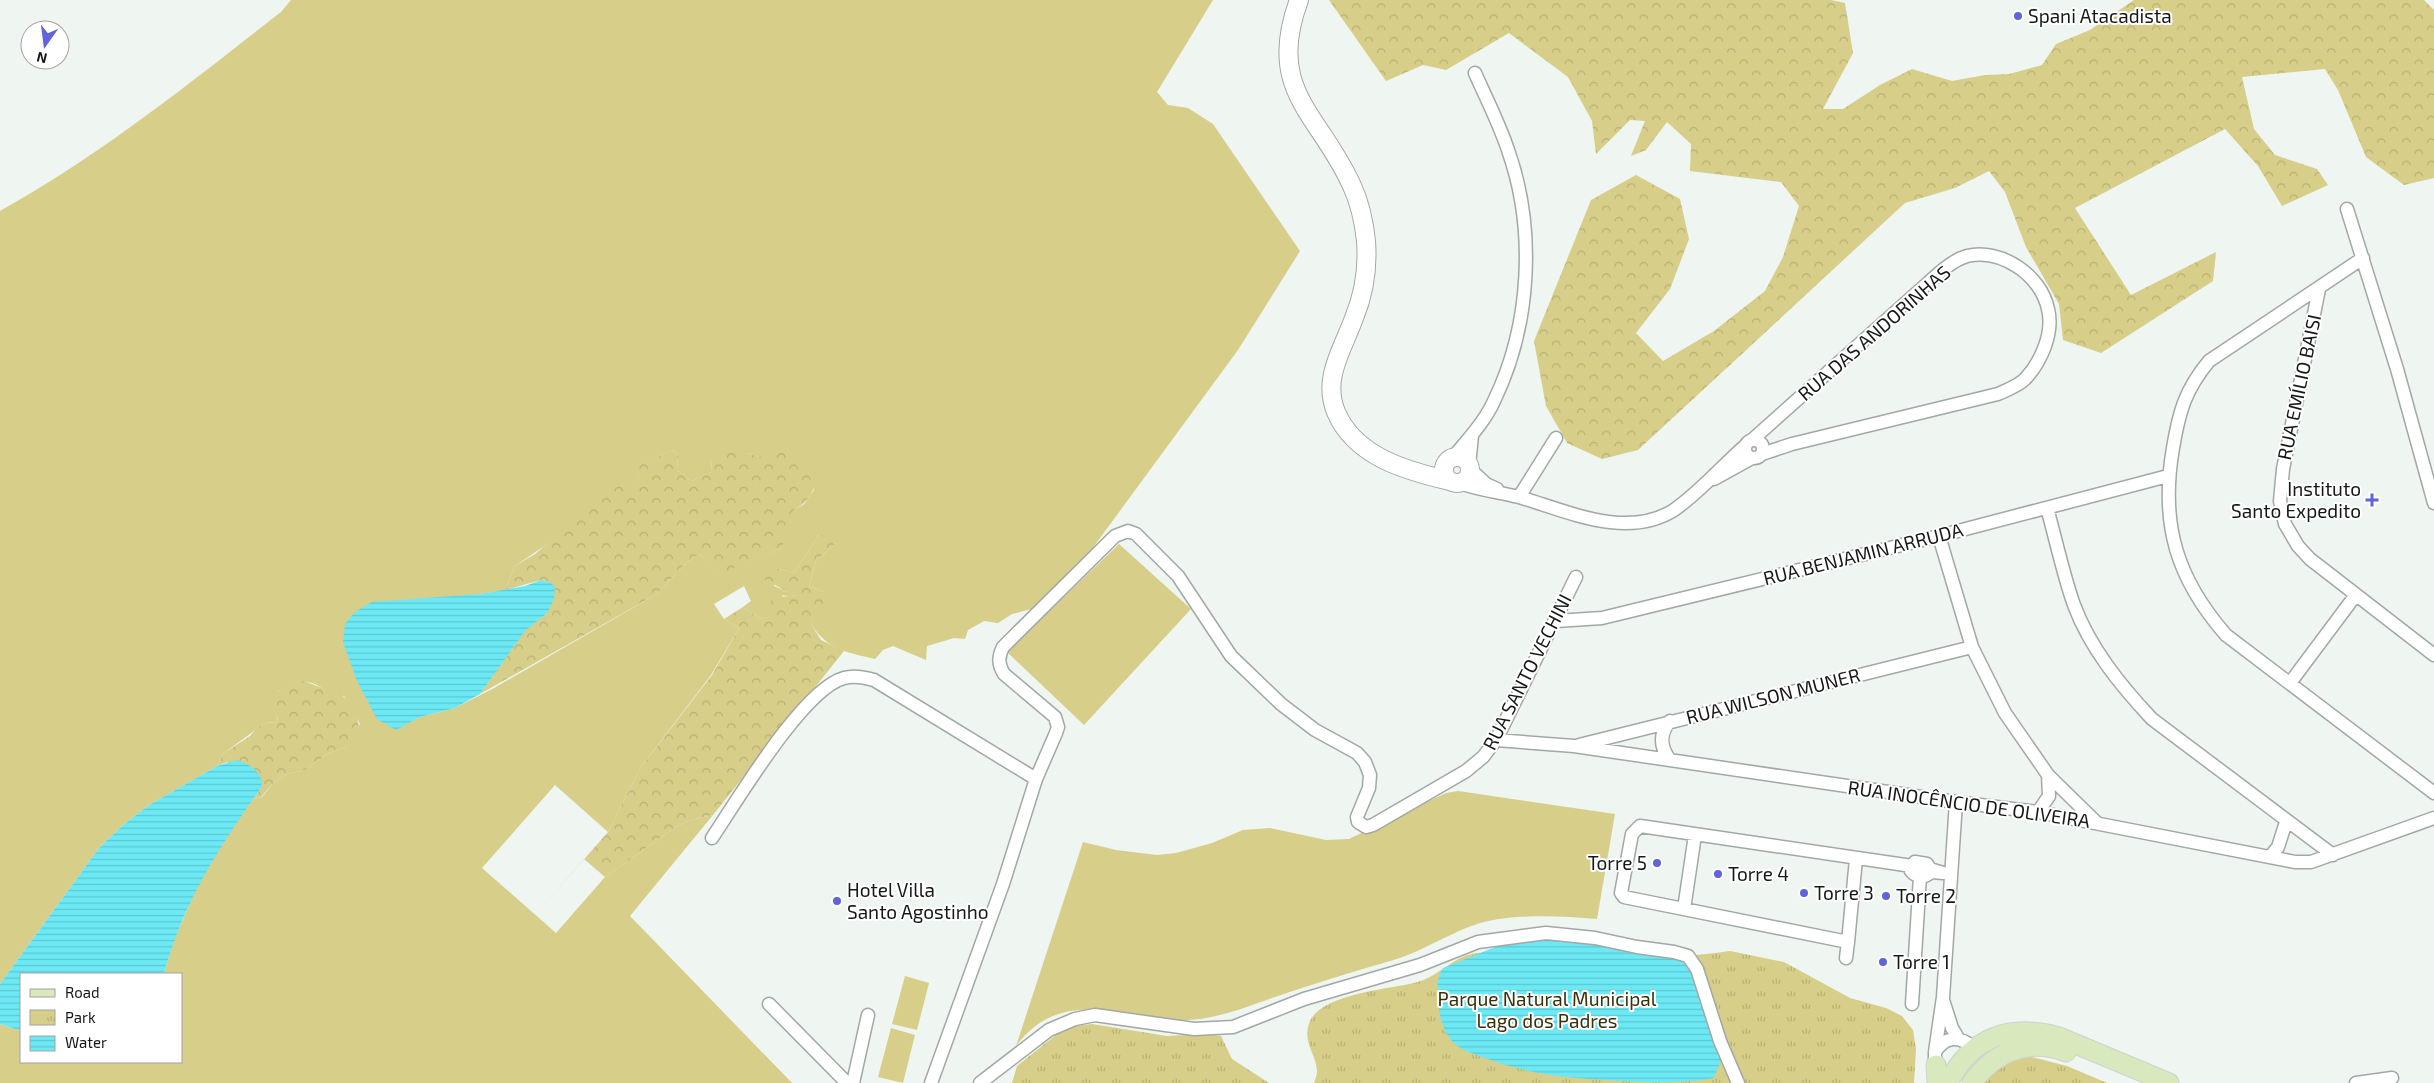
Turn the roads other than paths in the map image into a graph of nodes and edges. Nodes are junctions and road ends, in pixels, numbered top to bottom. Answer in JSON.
{"nodes":[{"id":1,"x":1300,"y":0,"type":"edge"},
{"id":2,"x":1475,"y":73,"type":"dead end"},
{"id":3,"x":2347,"y":209,"type":"dead end"},
{"id":4,"x":2364,"y":258,"type":"junction"},
{"id":5,"x":2320,"y":289,"type":"junction"},
{"id":6,"x":1472,"y":436,"type":"junction"},
{"id":7,"x":1556,"y":438,"type":"dead end"},
{"id":8,"x":1756,"y":448,"type":"junction"},
{"id":9,"x":1451,"y":459,"type":"junction"},
{"id":10,"x":1402,"y":467,"type":"junction"},
{"id":11,"x":1462,"y":475,"type":"junction"},
{"id":12,"x":2168,"y":476,"type":"junction"},
{"id":13,"x":1519,"y":497,"type":"junction"},
{"id":14,"x":2434,"y":503,"type":"edge"},
{"id":15,"x":2047,"y":508,"type":"junction"},
{"id":16,"x":1939,"y":536,"type":"junction"},
{"id":17,"x":1576,"y":577,"type":"dead end"},
{"id":18,"x":2355,"y":596,"type":"junction"},
{"id":19,"x":1556,"y":621,"type":"junction"},
{"id":20,"x":1972,"y":647,"type":"junction"},
{"id":21,"x":2434,"y":655,"type":"edge"},
{"id":22,"x":2290,"y":683,"type":"junction"},
{"id":23,"x":1670,"y":721,"type":"junction"},
{"id":24,"x":1496,"y":740,"type":"junction"},
{"id":25,"x":1574,"y":746,"type":"junction"},
{"id":26,"x":1670,"y":760,"type":"junction"},
{"id":27,"x":2048,"y":775,"type":"junction"},
{"id":28,"x":1036,"y":779,"type":"junction"},
{"id":29,"x":2434,"y":793,"type":"edge"},
{"id":30,"x":1956,"y":802,"type":"junction"},
{"id":31,"x":2038,"y":812,"type":"junction"},
{"id":32,"x":2434,"y":818,"type":"edge"},
{"id":33,"x":2096,"y":822,"type":"junction"},
{"id":34,"x":2286,"y":822,"type":"junction"},
{"id":35,"x":1695,"y":835,"type":"junction"},
{"id":36,"x":712,"y":838,"type":"dead end"},
{"id":37,"x":2333,"y":855,"type":"junction"},
{"id":38,"x":1856,"y":858,"type":"junction"},
{"id":39,"x":2270,"y":858,"type":"junction"},
{"id":40,"x":1916,"y":871,"type":"junction"},
{"id":41,"x":1947,"y":874,"type":"junction"},
{"id":42,"x":1610,"y":894,"type":"dead end"},
{"id":43,"x":1624,"y":897,"type":"junction"},
{"id":44,"x":1684,"y":909,"type":"junction"},
{"id":45,"x":1848,"y":942,"type":"junction"},
{"id":46,"x":1846,"y":958,"type":"dead end"},
{"id":47,"x":1943,"y":997,"type":"junction"},
{"id":48,"x":769,"y":1004,"type":"dead end"},
{"id":49,"x":1912,"y":1004,"type":"dead end"},
{"id":50,"x":868,"y":1015,"type":"dead end"},
{"id":51,"x":1958,"y":1038,"type":"junction"},
{"id":52,"x":1974,"y":1048,"type":"junction"},
{"id":53,"x":1943,"y":1075,"type":"edge"},
{"id":54,"x":1977,"y":1076,"type":"edge"},
{"id":55,"x":2392,"y":1078,"type":"dead end"},
{"id":56,"x":847,"y":1083,"type":"edge"},
{"id":57,"x":852,"y":1083,"type":"edge"},
{"id":58,"x":931,"y":1083,"type":"edge"},
{"id":59,"x":980,"y":1083,"type":"edge"},
{"id":60,"x":1738,"y":1083,"type":"edge"},
{"id":61,"x":2139,"y":1083,"type":"edge"},
{"id":62,"x":2169,"y":1083,"type":"edge"},
{"id":63,"x":2356,"y":1083,"type":"edge"}],
"edges":[{"from":1,"to":10,"type":"street"},
{"from":2,"to":6,"type":"street"},
{"from":3,"to":4,"type":"street"},
{"from":4,"to":5,"type":"street"},
{"from":4,"to":14,"type":"street"},
{"from":5,"to":12,"type":"street"},
{"from":5,"to":18,"type":"street","name":"RUA EMÍLIO BAISI"},
{"from":6,"to":9,"type":"street"},
{"from":6,"to":11,"type":"street"},
{"from":7,"to":13,"type":"street"},
{"from":8,"to":8,"type":"street","name":"RUA DAS ANDORINHAS"},
{"from":8,"to":13,"type":"street","name":"RUA DAS ANDORINHAS"},
{"from":9,"to":10,"type":"street"},
{"from":9,"to":11,"type":"street"},
{"from":10,"to":11,"type":"street"},
{"from":11,"to":13,"type":"street","name":"RUA DAS ANDORINHAS"},
{"from":12,"to":15,"type":"street","name":"RUA BENJAMIN ARRUDA"},
{"from":12,"to":22,"type":"street"},
{"from":15,"to":16,"type":"street","name":"RUA BENJAMIN ARRUDA"},
{"from":15,"to":34,"type":"street"},
{"from":16,"to":19,"type":"street","name":"RUA BENJAMIN ARRUDA"},
{"from":16,"to":20,"type":"street"},
{"from":17,"to":19,"type":"street","name":"RUA SANTO VECHINI"},
{"from":18,"to":21,"type":"street","name":"RUA EMÍLIO BAISI"},
{"from":18,"to":22,"type":"street"},
{"from":19,"to":24,"type":"street","name":"RUA SANTO VECHINI"},
{"from":20,"to":23,"type":"street","name":"RUA WILSON MUNER"},
{"from":20,"to":27,"type":"street"},
{"from":22,"to":29,"type":"street"},
{"from":23,"to":25,"type":"street","name":"RUA WILSON MUNER"},
{"from":23,"to":26,"type":"street"},
{"from":24,"to":25,"type":"street","name":"RUA INOCÊNCIO DE OLIVEIRA"},
{"from":24,"to":28,"type":"street","name":"RUA SANTO VECHINI"},
{"from":25,"to":26,"type":"street","name":"RUA INOCÊNCIO DE OLIVEIRA"},
{"from":26,"to":30,"type":"street","name":"RUA INOCÊNCIO DE OLIVEIRA"},
{"from":27,"to":31,"type":"street"},
{"from":27,"to":33,"type":"street"},
{"from":28,"to":36,"type":"street"},
{"from":28,"to":58,"type":"street"},
{"from":30,"to":31,"type":"street","name":"RUA INOCÊNCIO DE OLIVEIRA"},
{"from":30,"to":41,"type":"street"},
{"from":31,"to":33,"type":"street","name":"RUA INOCÊNCIO DE OLIVEIRA"},
{"from":32,"to":37,"type":"street","name":"RUA INOCÊNCIO DE OLIVEIRA"},
{"from":33,"to":39,"type":"street","name":"RUA INOCÊNCIO DE OLIVEIRA"},
{"from":34,"to":37,"type":"street"},
{"from":34,"to":39,"type":"street"},
{"from":35,"to":38,"type":"street"},
{"from":35,"to":43,"type":"street"},
{"from":35,"to":44,"type":"street"},
{"from":37,"to":39,"type":"street","name":"RUA INOCÊNCIO DE OLIVEIRA"},
{"from":38,"to":40,"type":"street"},
{"from":38,"to":45,"type":"street"},
{"from":40,"to":41,"type":"street"},
{"from":40,"to":49,"type":"street"},
{"from":41,"to":47,"type":"street"},
{"from":42,"to":43,"type":"street"},
{"from":43,"to":44,"type":"street"},
{"from":44,"to":45,"type":"street"},
{"from":45,"to":46,"type":"street"},
{"from":47,"to":51,"type":"street"},
{"from":47,"to":53,"type":"street"},
{"from":48,"to":56,"type":"street"},
{"from":50,"to":57,"type":"street"},
{"from":51,"to":52,"type":"street"},
{"from":51,"to":53,"type":"street"},
{"from":52,"to":53,"type":"main road"},
{"from":52,"to":54,"type":"main road"},
{"from":52,"to":62,"type":"main road"},
{"from":54,"to":61,"type":"main road"},
{"from":55,"to":63,"type":"street"},
{"from":59,"to":60,"type":"street"}]}
